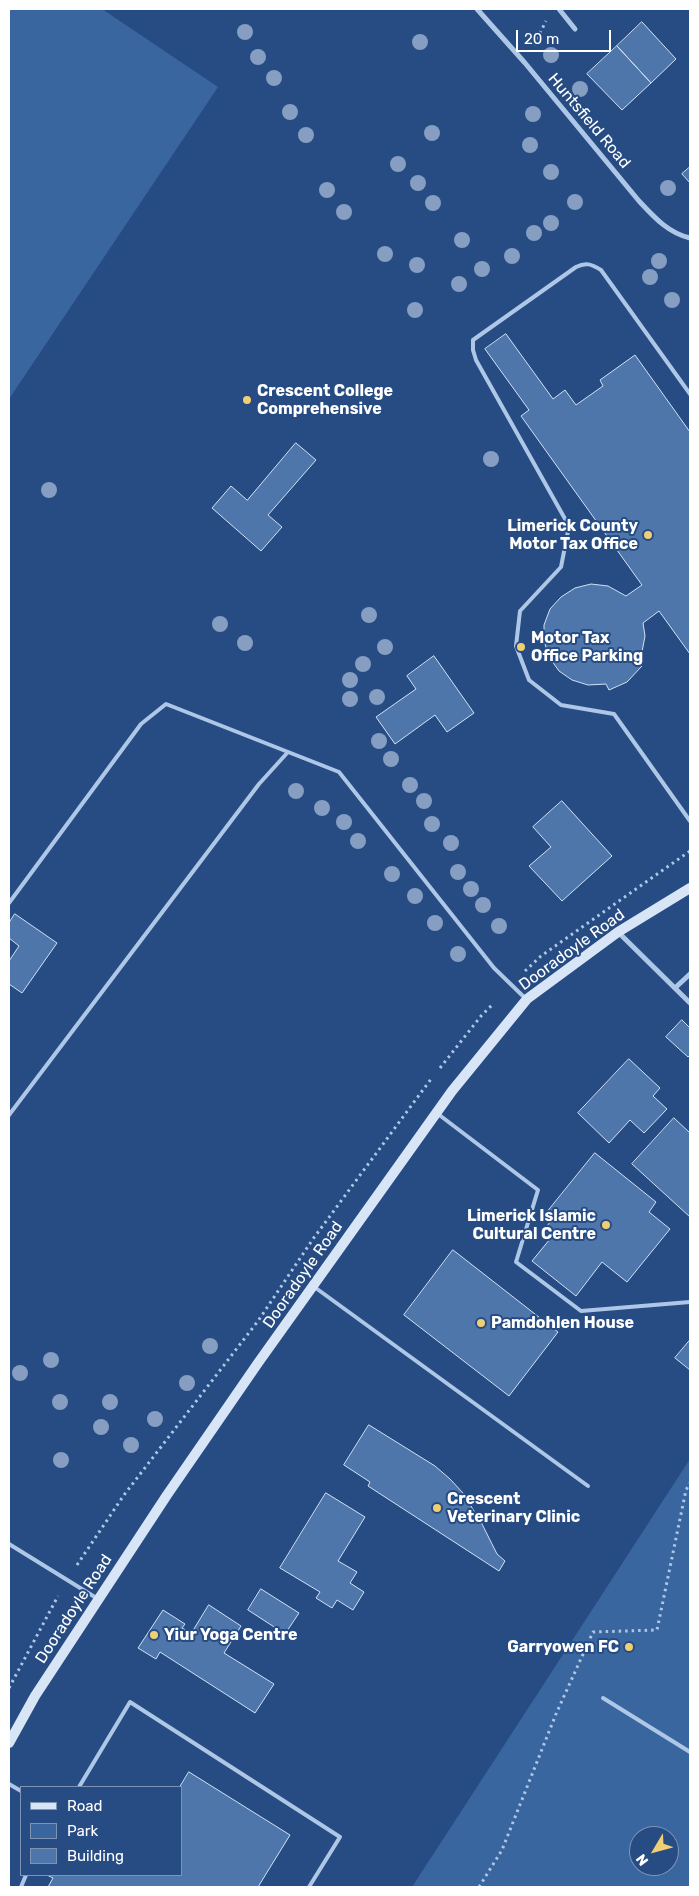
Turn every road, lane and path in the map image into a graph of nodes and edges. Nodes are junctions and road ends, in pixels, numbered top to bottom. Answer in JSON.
{"nodes":[{"id":1,"x":478,"y":9,"type":"edge"},
{"id":2,"x":558,"y":9,"type":"edge"},
{"id":3,"x":548,"y":16,"type":"dead end"},
{"id":4,"x":574,"y":29,"type":"dead end"},
{"id":5,"x":525,"y":63,"type":"junction"},
{"id":6,"x":690,"y":238,"type":"edge"},
{"id":7,"x":690,"y":394,"type":"edge"},
{"id":8,"x":288,"y":752,"type":"junction"},
{"id":9,"x":690,"y":821,"type":"edge"},
{"id":10,"x":690,"y":851,"type":"edge"},
{"id":11,"x":661,"y":871,"type":"dead end"},
{"id":12,"x":690,"y":888,"type":"edge"},
{"id":13,"x":9,"y":903,"type":"edge"},
{"id":14,"x":618,"y":932,"type":"junction"},
{"id":15,"x":690,"y":974,"type":"edge"},
{"id":16,"x":675,"y":988,"type":"junction"},
{"id":17,"x":527,"y":999,"type":"junction"},
{"id":18,"x":690,"y":1003,"type":"edge"},
{"id":19,"x":436,"y":1112,"type":"junction"},
{"id":20,"x":9,"y":1115,"type":"edge"},
{"id":21,"x":313,"y":1286,"type":"junction"},
{"id":22,"x":690,"y":1302,"type":"edge"},
{"id":23,"x":690,"y":1483,"type":"edge"},
{"id":24,"x":588,"y":1486,"type":"dead end"},
{"id":25,"x":9,"y":1544,"type":"edge"},
{"id":26,"x":98,"y":1599,"type":"junction"},
{"id":27,"x":44,"y":1619,"type":"dead end"},
{"id":28,"x":9,"y":1688,"type":"edge"},
{"id":29,"x":603,"y":1698,"type":"dead end"},
{"id":30,"x":9,"y":1743,"type":"edge"},
{"id":31,"x":690,"y":1752,"type":"edge"},
{"id":32,"x":9,"y":1784,"type":"edge"},
{"id":33,"x":79,"y":1786,"type":"edge"},
{"id":34,"x":20,"y":1790,"type":"edge"},
{"id":35,"x":25,"y":1876,"type":"edge"},
{"id":36,"x":20,"y":1887,"type":"edge"},
{"id":37,"x":309,"y":1887,"type":"edge"},
{"id":38,"x":479,"y":1887,"type":"edge"}],
"edges":[{"from":1,"to":5,"type":"street","name":"Huntsfield Road"},
{"from":2,"to":4,"type":"street"},
{"from":3,"to":5,"type":"path"},
{"from":5,"to":6,"type":"street","name":"Huntsfield Road"},
{"from":7,"to":9,"type":"lane"},
{"from":8,"to":13,"type":"lane"},
{"from":8,"to":17,"type":"lane"},
{"from":8,"to":20,"type":"lane"},
{"from":10,"to":11,"type":"path"},
{"from":12,"to":14,"type":"main road","name":"Dooradoyle Road"},
{"from":14,"to":16,"type":"street"},
{"from":14,"to":17,"type":"main road","name":"Dooradoyle Road"},
{"from":15,"to":16,"type":"street"},
{"from":16,"to":18,"type":"street"},
{"from":17,"to":19,"type":"main road","name":"Dooradoyle Road"},
{"from":19,"to":21,"type":"main road","name":"Dooradoyle Road"},
{"from":19,"to":22,"type":"lane"},
{"from":21,"to":24,"type":"lane"},
{"from":21,"to":26,"type":"main road","name":"Dooradoyle Road"},
{"from":23,"to":38,"type":"path"},
{"from":25,"to":26,"type":"lane"},
{"from":26,"to":30,"type":"main road","name":"Dooradoyle Road"},
{"from":27,"to":28,"type":"path"},
{"from":29,"to":31,"type":"lane"},
{"from":32,"to":34,"type":"lane"},
{"from":33,"to":37,"type":"lane"},
{"from":35,"to":36,"type":"lane"}]}
